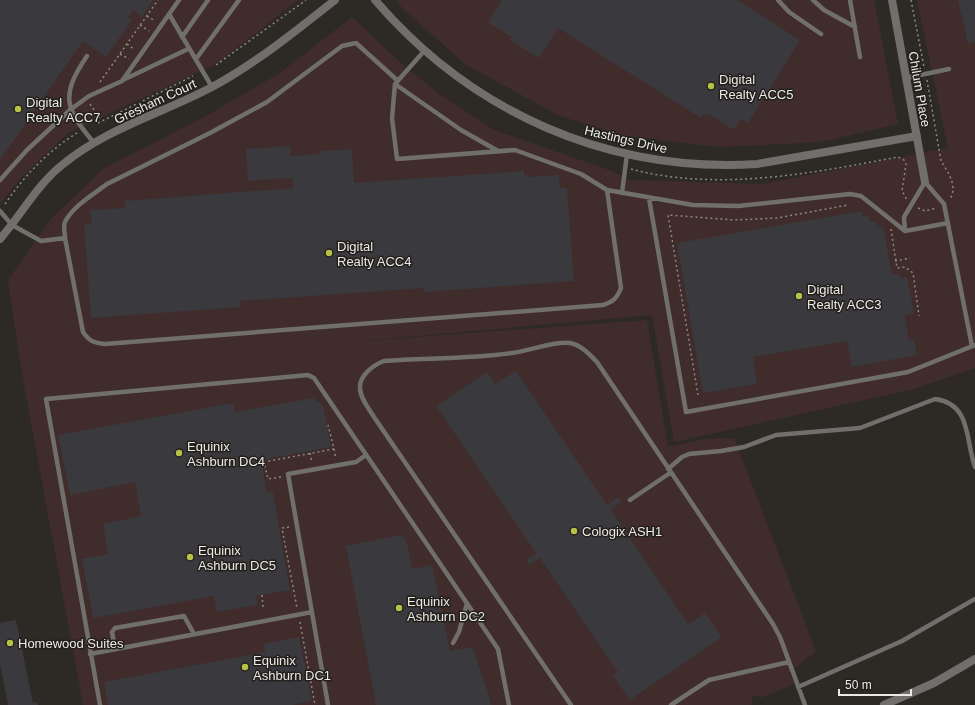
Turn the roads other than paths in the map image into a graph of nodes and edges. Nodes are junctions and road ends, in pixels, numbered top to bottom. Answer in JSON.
{"nodes":[{"id":1,"x":179,"y":0,"type":"edge"},
{"id":2,"x":208,"y":0,"type":"edge"},
{"id":3,"x":239,"y":0,"type":"edge"},
{"id":4,"x":335,"y":0,"type":"edge"},
{"id":5,"x":375,"y":0,"type":"edge"},
{"id":6,"x":778,"y":0,"type":"edge"},
{"id":7,"x":813,"y":0,"type":"edge"},
{"id":8,"x":850,"y":0,"type":"edge"},
{"id":9,"x":892,"y":0,"type":"edge"},
{"id":10,"x":169,"y":14,"type":"junction"},
{"id":11,"x":855,"y":27,"type":"junction"},
{"id":12,"x":821,"y":34,"type":"dead end"},
{"id":13,"x":182,"y":38,"type":"junction"},
{"id":14,"x":188,"y":49,"type":"junction"},
{"id":15,"x":425,"y":50,"type":"junction"},
{"id":16,"x":87,"y":56,"type":"dead end"},
{"id":17,"x":860,"y":57,"type":"dead end"},
{"id":18,"x":196,"y":59,"type":"junction"},
{"id":19,"x":949,"y":69,"type":"dead end"},
{"id":20,"x":906,"y":78,"type":"junction"},
{"id":21,"x":122,"y":81,"type":"junction"},
{"id":22,"x":397,"y":83,"type":"junction"},
{"id":23,"x":212,"y":87,"type":"junction"},
{"id":24,"x":70,"y":110,"type":"junction"},
{"id":25,"x":916,"y":136,"type":"junction"},
{"id":26,"x":94,"y":143,"type":"junction"},
{"id":27,"x":498,"y":151,"type":"junction"},
{"id":28,"x":627,"y":154,"type":"junction"},
{"id":29,"x":0,"y":180,"type":"edge"},
{"id":30,"x":925,"y":182,"type":"junction"},
{"id":31,"x":607,"y":190,"type":"junction"},
{"id":32,"x":622,"y":193,"type":"junction"},
{"id":33,"x":649,"y":198,"type":"junction"},
{"id":34,"x":0,"y":211,"type":"edge"},
{"id":35,"x":948,"y":223,"type":"junction"},
{"id":36,"x":12,"y":225,"type":"junction"},
{"id":37,"x":905,"y":231,"type":"junction"},
{"id":38,"x":65,"y":238,"type":"junction"},
{"id":39,"x":0,"y":239,"type":"edge"},
{"id":40,"x":973,"y":345,"type":"edge"},
{"id":41,"x":366,"y":455,"type":"junction"},
{"id":42,"x":975,"y":467,"type":"edge"},
{"id":43,"x":669,"y":471,"type":"junction"},
{"id":44,"x":630,"y":500,"type":"dead end"},
{"id":45,"x":975,"y":599,"type":"edge"},
{"id":46,"x":467,"y":603,"type":"junction"},
{"id":47,"x":312,"y":612,"type":"junction"},
{"id":48,"x":194,"y":634,"type":"junction"},
{"id":49,"x":453,"y":643,"type":"dead end"},
{"id":50,"x":116,"y":649,"type":"junction"},
{"id":51,"x":90,"y":654,"type":"junction"},
{"id":52,"x":975,"y":659,"type":"edge"},
{"id":53,"x":789,"y":662,"type":"junction"},
{"id":54,"x":798,"y":687,"type":"junction"},
{"id":55,"x":804,"y":704,"type":"edge"},
{"id":56,"x":100,"y":705,"type":"edge"},
{"id":57,"x":328,"y":705,"type":"edge"},
{"id":58,"x":509,"y":705,"type":"edge"},
{"id":59,"x":571,"y":705,"type":"edge"},
{"id":60,"x":671,"y":705,"type":"edge"},
{"id":61,"x":884,"y":705,"type":"edge"}],
"edges":[{"from":1,"to":10,"type":"lane"},
{"from":2,"to":13,"type":"lane"},
{"from":3,"to":18,"type":"lane"},
{"from":4,"to":23,"type":"street","name":"Gresham Court"},
{"from":5,"to":15,"type":"street","name":"Hastings Drive"},
{"from":6,"to":12,"type":"lane"},
{"from":7,"to":11,"type":"lane"},
{"from":8,"to":11,"type":"lane"},
{"from":9,"to":20,"type":"street","name":"Chilum Place"},
{"from":10,"to":13,"type":"lane"},
{"from":10,"to":21,"type":"lane"},
{"from":11,"to":17,"type":"lane"},
{"from":13,"to":14,"type":"lane"},
{"from":14,"to":18,"type":"lane"},
{"from":14,"to":21,"type":"lane"},
{"from":15,"to":22,"type":"lane"},
{"from":15,"to":28,"type":"street","name":"Hastings Drive"},
{"from":16,"to":24,"type":"lane"},
{"from":18,"to":23,"type":"lane"},
{"from":19,"to":20,"type":"lane"},
{"from":20,"to":25,"type":"street","name":"Chilum Place"},
{"from":21,"to":24,"type":"lane"},
{"from":22,"to":27,"type":"lane"},
{"from":22,"to":27,"type":"lane"},
{"from":22,"to":38,"type":"lane"},
{"from":23,"to":26,"type":"street","name":"Gresham Court"},
{"from":24,"to":26,"type":"lane"},
{"from":24,"to":29,"type":"lane"},
{"from":25,"to":28,"type":"street","name":"Hastings Drive"},
{"from":25,"to":30,"type":"street","name":"Chilum Place"},
{"from":26,"to":36,"type":"street","name":"Gresham Court"},
{"from":27,"to":31,"type":"lane"},
{"from":28,"to":32,"type":"lane"},
{"from":30,"to":35,"type":"lane"},
{"from":30,"to":37,"type":"lane"},
{"from":31,"to":32,"type":"lane"},
{"from":31,"to":38,"type":"lane"},
{"from":32,"to":33,"type":"lane"},
{"from":33,"to":37,"type":"lane"},
{"from":33,"to":40,"type":"lane"},
{"from":34,"to":36,"type":"lane"},
{"from":35,"to":37,"type":"lane"},
{"from":35,"to":40,"type":"lane"},
{"from":36,"to":38,"type":"lane"},
{"from":36,"to":39,"type":"street","name":"Gresham Court"},
{"from":41,"to":46,"type":"lane"},
{"from":41,"to":47,"type":"lane"},
{"from":41,"to":51,"type":"lane"},
{"from":42,"to":43,"type":"lane"},
{"from":43,"to":44,"type":"lane"},
{"from":43,"to":53,"type":"lane"},
{"from":43,"to":59,"type":"lane"},
{"from":45,"to":54,"type":"lane"},
{"from":46,"to":49,"type":"lane"},
{"from":46,"to":58,"type":"lane"},
{"from":47,"to":48,"type":"lane"},
{"from":47,"to":57,"type":"lane"},
{"from":48,"to":50,"type":"lane"},
{"from":48,"to":50,"type":"lane"},
{"from":50,"to":51,"type":"lane"},
{"from":51,"to":56,"type":"lane"},
{"from":52,"to":61,"type":"street"},
{"from":53,"to":54,"type":"lane"},
{"from":53,"to":60,"type":"lane"},
{"from":54,"to":55,"type":"lane"}]}
